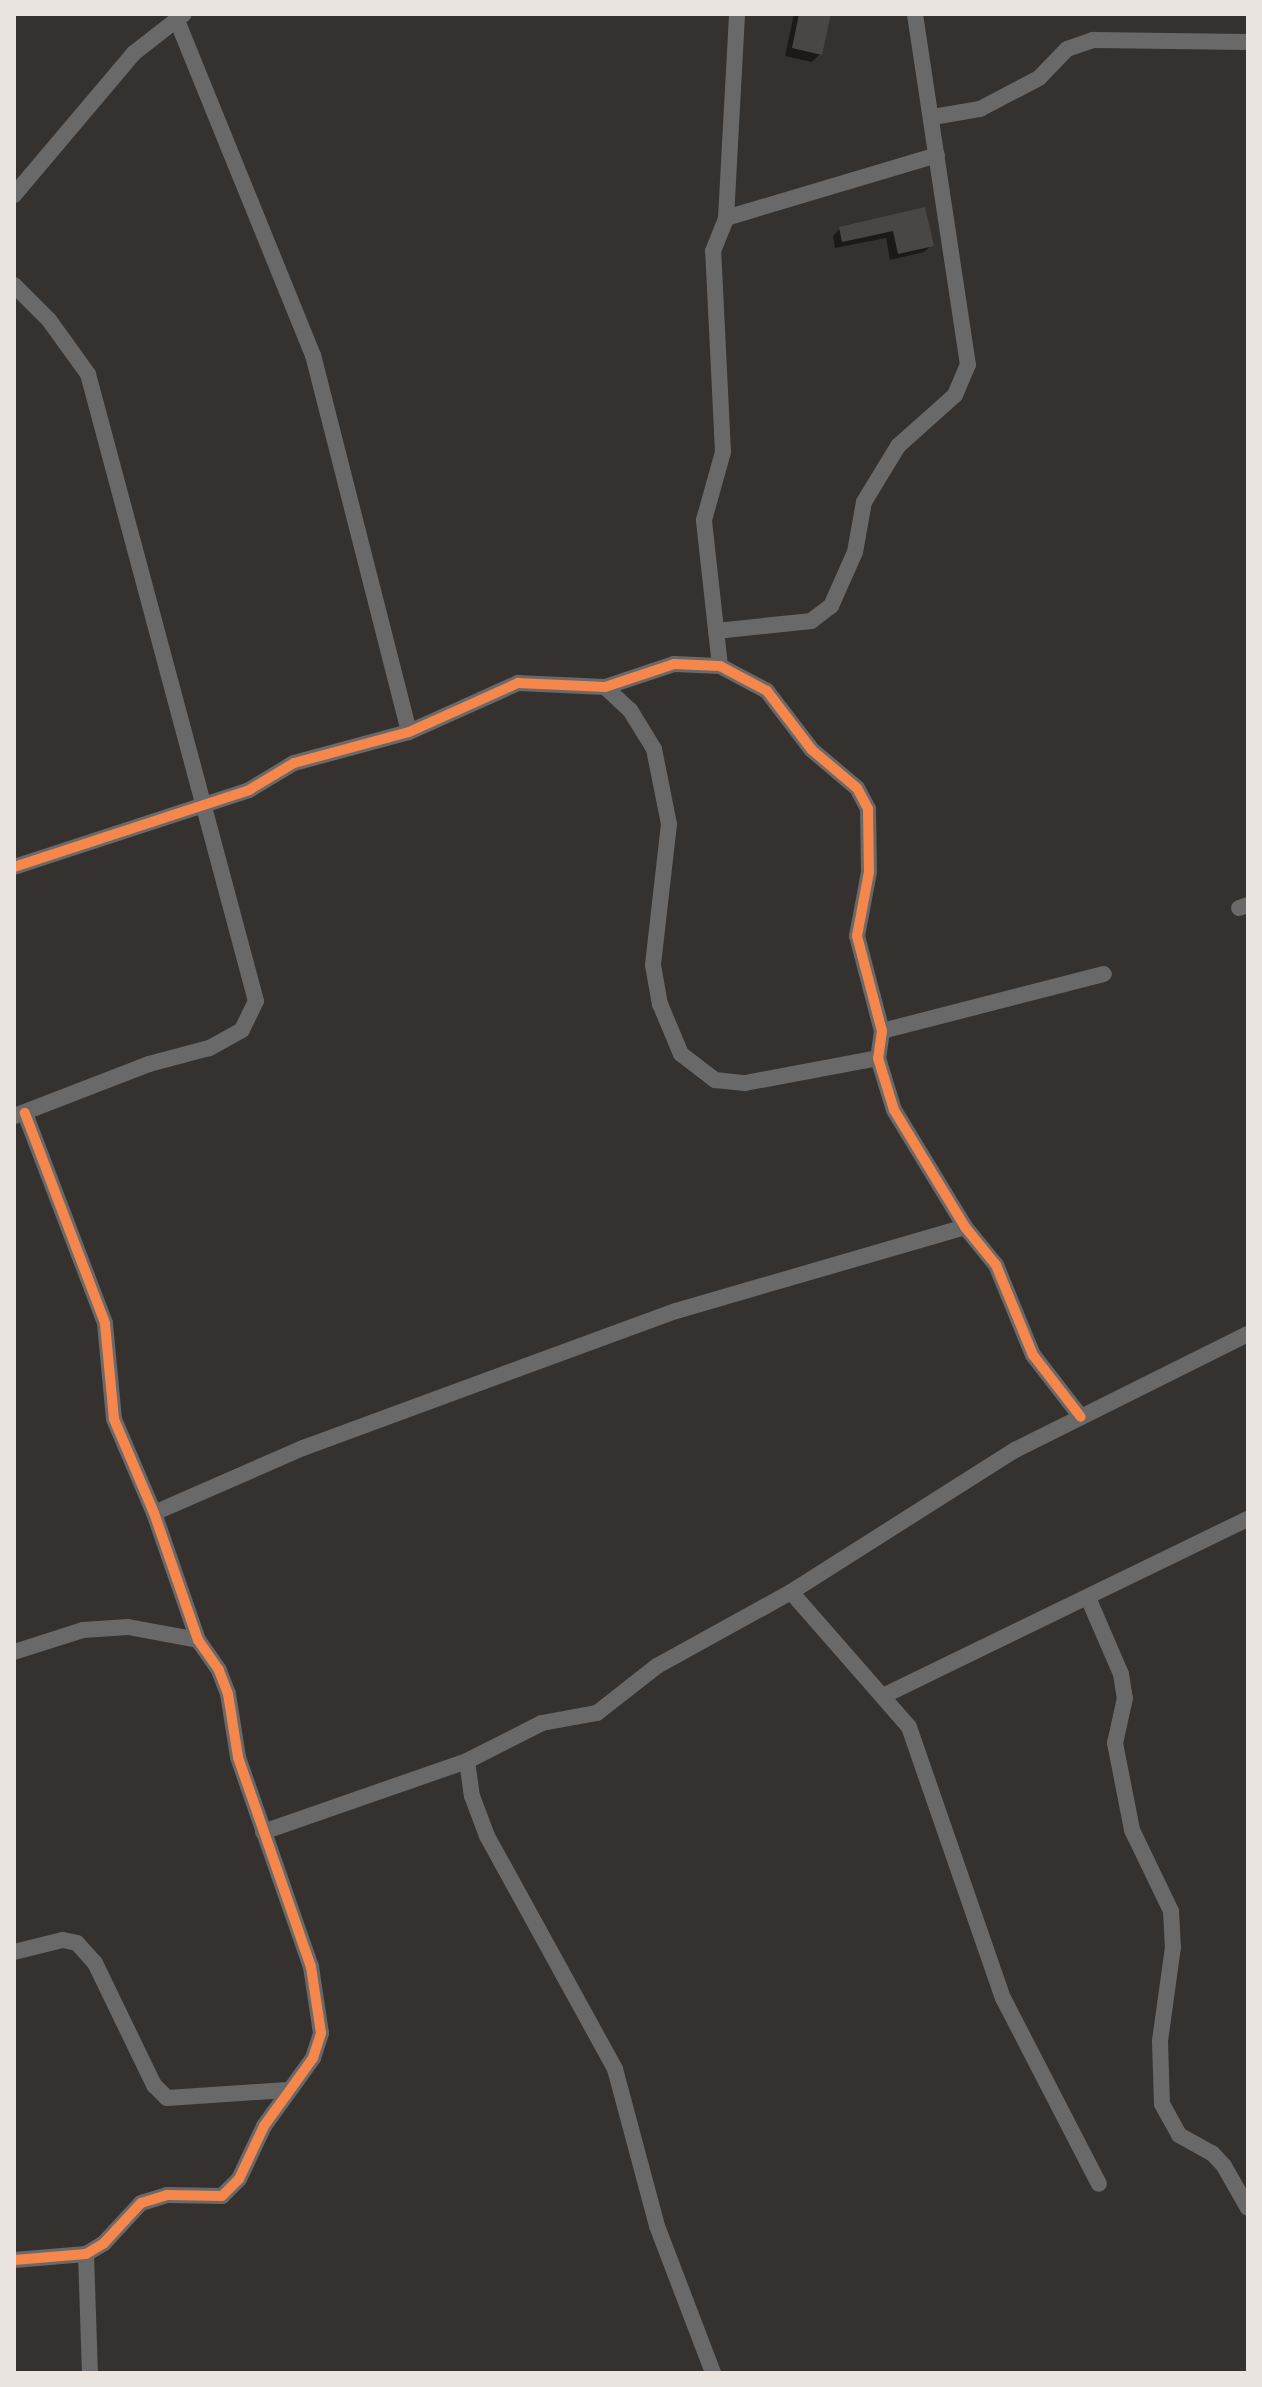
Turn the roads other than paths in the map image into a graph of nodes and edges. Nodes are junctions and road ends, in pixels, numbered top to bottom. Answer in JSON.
{"nodes":[{"id":1,"x":737,"y":14,"type":"edge"},
{"id":2,"x":915,"y":14,"type":"edge"},
{"id":3,"x":180,"y":16,"type":"edge"},
{"id":4,"x":1248,"y":42,"type":"edge"},
{"id":5,"x":933,"y":117,"type":"junction"},
{"id":6,"x":937,"y":155,"type":"junction"},
{"id":7,"x":14,"y":195,"type":"edge"},
{"id":8,"x":726,"y":218,"type":"junction"},
{"id":9,"x":14,"y":285,"type":"edge"},
{"id":10,"x":716,"y":631,"type":"junction"},
{"id":11,"x":720,"y":666,"type":"junction"},
{"id":12,"x":605,"y":687,"type":"junction"},
{"id":13,"x":409,"y":732,"type":"junction"},
{"id":14,"x":207,"y":803,"type":"junction"},
{"id":15,"x":14,"y":867,"type":"edge"},
{"id":16,"x":1104,"y":974,"type":"dead end"},
{"id":17,"x":882,"y":1031,"type":"junction"},
{"id":18,"x":878,"y":1058,"type":"junction"},
{"id":19,"x":19,"y":1115,"type":"edge"},
{"id":20,"x":965,"y":1227,"type":"junction"},
{"id":21,"x":1248,"y":1334,"type":"edge"},
{"id":22,"x":1081,"y":1417,"type":"junction"},
{"id":23,"x":154,"y":1513,"type":"junction"},
{"id":24,"x":1248,"y":1519,"type":"edge"},
{"id":25,"x":791,"y":1592,"type":"junction"},
{"id":26,"x":1089,"y":1600,"type":"junction"},
{"id":27,"x":198,"y":1640,"type":"junction"},
{"id":28,"x":14,"y":1652,"type":"edge"},
{"id":29,"x":883,"y":1696,"type":"junction"},
{"id":30,"x":467,"y":1761,"type":"junction"},
{"id":31,"x":263,"y":1832,"type":"junction"},
{"id":32,"x":14,"y":1952,"type":"edge"},
{"id":33,"x":287,"y":2090,"type":"junction"},
{"id":34,"x":1099,"y":2184,"type":"dead end"},
{"id":35,"x":1248,"y":2208,"type":"edge"},
{"id":36,"x":86,"y":2254,"type":"junction"},
{"id":37,"x":14,"y":2260,"type":"edge"},
{"id":38,"x":90,"y":2373,"type":"edge"},
{"id":39,"x":713,"y":2373,"type":"edge"}],
"edges":[{"from":1,"to":8,"type":"street"},
{"from":2,"to":5,"type":"street"},
{"from":3,"to":7,"type":"street"},
{"from":3,"to":13,"type":"street"},
{"from":4,"to":5,"type":"street"},
{"from":5,"to":6,"type":"street"},
{"from":6,"to":8,"type":"street"},
{"from":6,"to":10,"type":"street"},
{"from":8,"to":10,"type":"street"},
{"from":9,"to":14,"type":"street"},
{"from":10,"to":11,"type":"street"},
{"from":11,"to":12,"type":"street"},
{"from":11,"to":17,"type":"street"},
{"from":12,"to":13,"type":"street"},
{"from":12,"to":18,"type":"street"},
{"from":13,"to":14,"type":"street"},
{"from":14,"to":15,"type":"street"},
{"from":14,"to":19,"type":"street"},
{"from":16,"to":17,"type":"street"},
{"from":17,"to":18,"type":"street"},
{"from":18,"to":20,"type":"street"},
{"from":19,"to":23,"type":"street"},
{"from":20,"to":22,"type":"street"},
{"from":20,"to":23,"type":"street"},
{"from":21,"to":22,"type":"street"},
{"from":22,"to":25,"type":"street"},
{"from":23,"to":27,"type":"street"},
{"from":24,"to":26,"type":"street"},
{"from":25,"to":29,"type":"street"},
{"from":25,"to":30,"type":"street"},
{"from":26,"to":29,"type":"street"},
{"from":26,"to":35,"type":"street"},
{"from":27,"to":28,"type":"street"},
{"from":27,"to":31,"type":"street"},
{"from":29,"to":34,"type":"street"},
{"from":30,"to":31,"type":"street"},
{"from":30,"to":39,"type":"street"},
{"from":31,"to":33,"type":"street"},
{"from":32,"to":33,"type":"street"},
{"from":33,"to":36,"type":"street"},
{"from":36,"to":37,"type":"street"},
{"from":36,"to":38,"type":"street"}]}
